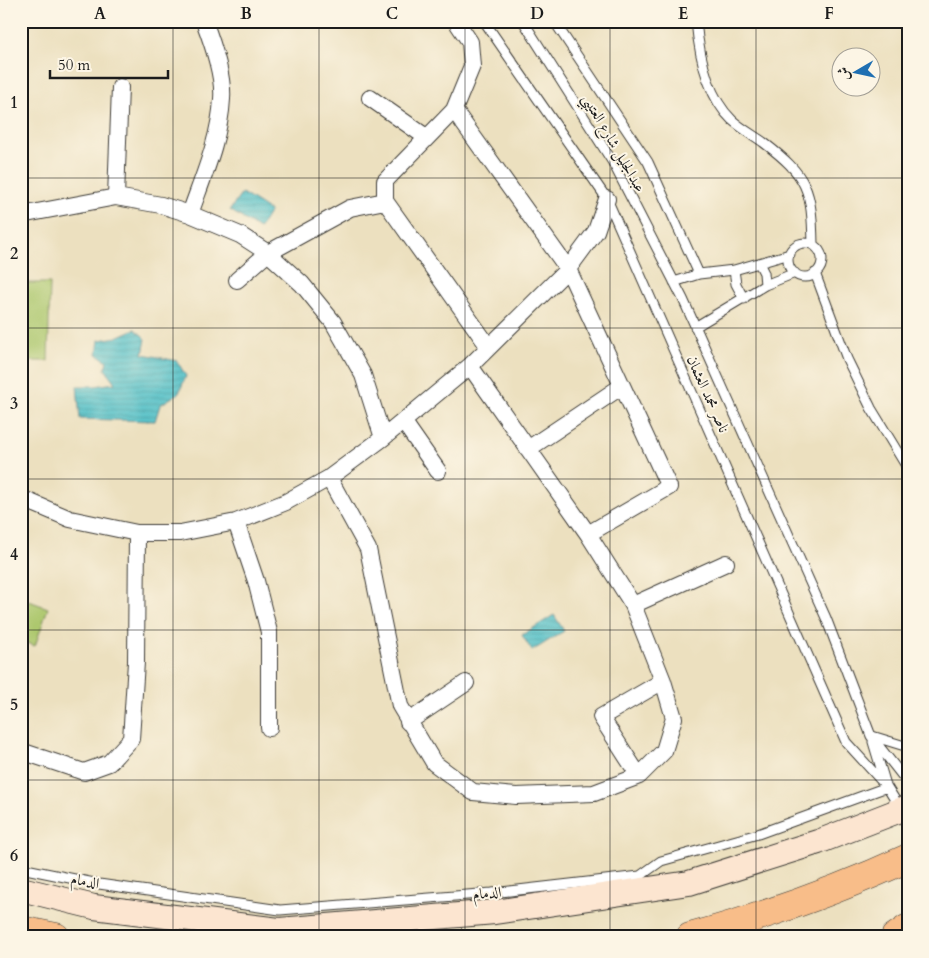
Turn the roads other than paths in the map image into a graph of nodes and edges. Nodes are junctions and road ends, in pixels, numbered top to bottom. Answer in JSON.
{"nodes":[{"id":1,"x":204,"y":21,"type":"edge"},
{"id":2,"x":456,"y":21,"type":"edge"},
{"id":3,"x":484,"y":21,"type":"edge"},
{"id":4,"x":523,"y":21,"type":"edge"},
{"id":5,"x":554,"y":21,"type":"edge"},
{"id":6,"x":696,"y":21,"type":"edge"},
{"id":7,"x":120,"y":87,"type":"dead end"},
{"id":8,"x":370,"y":98,"type":"dead end"},
{"id":9,"x":454,"y":110,"type":"junction"},
{"id":10,"x":426,"y":137,"type":"junction"},
{"id":11,"x":116,"y":197,"type":"junction"},
{"id":12,"x":607,"y":199,"type":"junction"},
{"id":13,"x":385,"y":201,"type":"junction"},
{"id":14,"x":190,"y":214,"type":"junction"},
{"id":15,"x":21,"y":216,"type":"edge"},
{"id":16,"x":813,"y":245,"type":"junction"},
{"id":17,"x":268,"y":252,"type":"junction"},
{"id":18,"x":790,"y":254,"type":"junction"},
{"id":19,"x":759,"y":263,"type":"junction"},
{"id":20,"x":568,"y":269,"type":"junction"},
{"id":21,"x":734,"y":270,"type":"junction"},
{"id":22,"x":795,"y":273,"type":"junction"},
{"id":23,"x":816,"y":273,"type":"junction"},
{"id":24,"x":699,"y":274,"type":"junction"},
{"id":25,"x":237,"y":280,"type":"dead end"},
{"id":26,"x":674,"y":282,"type":"junction"},
{"id":27,"x":765,"y":285,"type":"junction"},
{"id":28,"x":744,"y":299,"type":"junction"},
{"id":29,"x":695,"y":327,"type":"junction"},
{"id":30,"x":489,"y":347,"type":"junction"},
{"id":31,"x":470,"y":366,"type":"junction"},
{"id":32,"x":622,"y":386,"type":"junction"},
{"id":33,"x":403,"y":421,"type":"junction"},
{"id":34,"x":383,"y":438,"type":"junction"},
{"id":35,"x":528,"y":449,"type":"junction"},
{"id":36,"x":908,"y":469,"type":"edge"},
{"id":37,"x":438,"y":471,"type":"dead end"},
{"id":38,"x":329,"y":478,"type":"junction"},
{"id":39,"x":21,"y":498,"type":"edge"},
{"id":40,"x":236,"y":522,"type":"junction"},
{"id":41,"x":136,"y":533,"type":"junction"},
{"id":42,"x":588,"y":534,"type":"junction"},
{"id":43,"x":726,"y":563,"type":"dead end"},
{"id":44,"x":633,"y":605,"type":"junction"},
{"id":45,"x":663,"y":681,"type":"junction"},
{"id":46,"x":466,"y":683,"type":"dead end"},
{"id":47,"x":408,"y":722,"type":"junction"},
{"id":48,"x":269,"y":728,"type":"dead end"},
{"id":49,"x":872,"y":736,"type":"junction"},
{"id":50,"x":908,"y":747,"type":"edge"},
{"id":51,"x":21,"y":751,"type":"edge"},
{"id":52,"x":639,"y":776,"type":"junction"},
{"id":53,"x":908,"y":783,"type":"edge"},
{"id":54,"x":887,"y":787,"type":"junction"},
{"id":55,"x":904,"y":809,"type":"edge"},
{"id":56,"x":908,"y":858,"type":"edge"},
{"id":57,"x":21,"y":868,"type":"edge"},
{"id":58,"x":21,"y":889,"type":"edge"},
{"id":59,"x":908,"y":928,"type":"edge"},
{"id":60,"x":21,"y":930,"type":"edge"},
{"id":61,"x":56,"y":937,"type":"edge"},
{"id":62,"x":690,"y":937,"type":"edge"},
{"id":63,"x":894,"y":937,"type":"edge"}],
"edges":[{"from":1,"to":14,"type":"street"},
{"from":2,"to":9,"type":"street"},
{"from":3,"to":12,"type":"lane","name":"ناصر محمد العثمان"},
{"from":4,"to":26,"type":"lane","name":"عبدالجليل شارع العتيبي"},
{"from":5,"to":24,"type":"lane"},
{"from":6,"to":16,"type":"lane"},
{"from":7,"to":11,"type":"street"},
{"from":8,"to":10,"type":"street"},
{"from":9,"to":10,"type":"street"},
{"from":9,"to":20,"type":"street"},
{"from":10,"to":13,"type":"street"},
{"from":11,"to":14,"type":"street"},
{"from":11,"to":15,"type":"street"},
{"from":12,"to":20,"type":"street"},
{"from":12,"to":54,"type":"lane","name":"ناصر محمد العثمان"},
{"from":13,"to":17,"type":"street"},
{"from":13,"to":30,"type":"street"},
{"from":14,"to":17,"type":"street"},
{"from":16,"to":18,"type":"lane"},
{"from":16,"to":23,"type":"lane"},
{"from":17,"to":25,"type":"street"},
{"from":17,"to":34,"type":"street"},
{"from":18,"to":19,"type":"lane"},
{"from":18,"to":22,"type":"lane"},
{"from":19,"to":21,"type":"lane"},
{"from":19,"to":27,"type":"lane"},
{"from":20,"to":30,"type":"street"},
{"from":20,"to":32,"type":"street"},
{"from":21,"to":24,"type":"lane"},
{"from":21,"to":28,"type":"lane"},
{"from":22,"to":23,"type":"lane"},
{"from":22,"to":27,"type":"lane"},
{"from":23,"to":36,"type":"lane"},
{"from":24,"to":26,"type":"lane"},
{"from":26,"to":29,"type":"lane","name":"عبدالجليل شارع العتيبي"},
{"from":27,"to":28,"type":"lane"},
{"from":28,"to":29,"type":"lane"},
{"from":29,"to":49,"type":"lane","name":"عبدالجليل شارع العتيبي"},
{"from":30,"to":31,"type":"street"},
{"from":31,"to":33,"type":"street"},
{"from":31,"to":35,"type":"street"},
{"from":32,"to":35,"type":"street"},
{"from":32,"to":42,"type":"street"},
{"from":33,"to":34,"type":"street"},
{"from":33,"to":37,"type":"street"},
{"from":34,"to":38,"type":"street"},
{"from":35,"to":42,"type":"street"},
{"from":38,"to":40,"type":"street"},
{"from":38,"to":47,"type":"street"},
{"from":39,"to":41,"type":"street"},
{"from":40,"to":41,"type":"street"},
{"from":40,"to":48,"type":"street"},
{"from":41,"to":51,"type":"street"},
{"from":42,"to":44,"type":"street"},
{"from":43,"to":44,"type":"street"},
{"from":44,"to":45,"type":"street"},
{"from":45,"to":52,"type":"street"},
{"from":45,"to":52,"type":"street"},
{"from":46,"to":47,"type":"street"},
{"from":47,"to":52,"type":"street"},
{"from":49,"to":50,"type":"lane"},
{"from":49,"to":53,"type":"lane"},
{"from":49,"to":54,"type":"lane"},
{"from":54,"to":55,"type":"lane"},
{"from":54,"to":57,"type":"lane","name":"الدمام"},
{"from":55,"to":58,"type":"street","name":"الدمام"},
{"from":56,"to":62,"type":"highway"},
{"from":59,"to":63,"type":"highway"},
{"from":60,"to":61,"type":"highway"}]}
